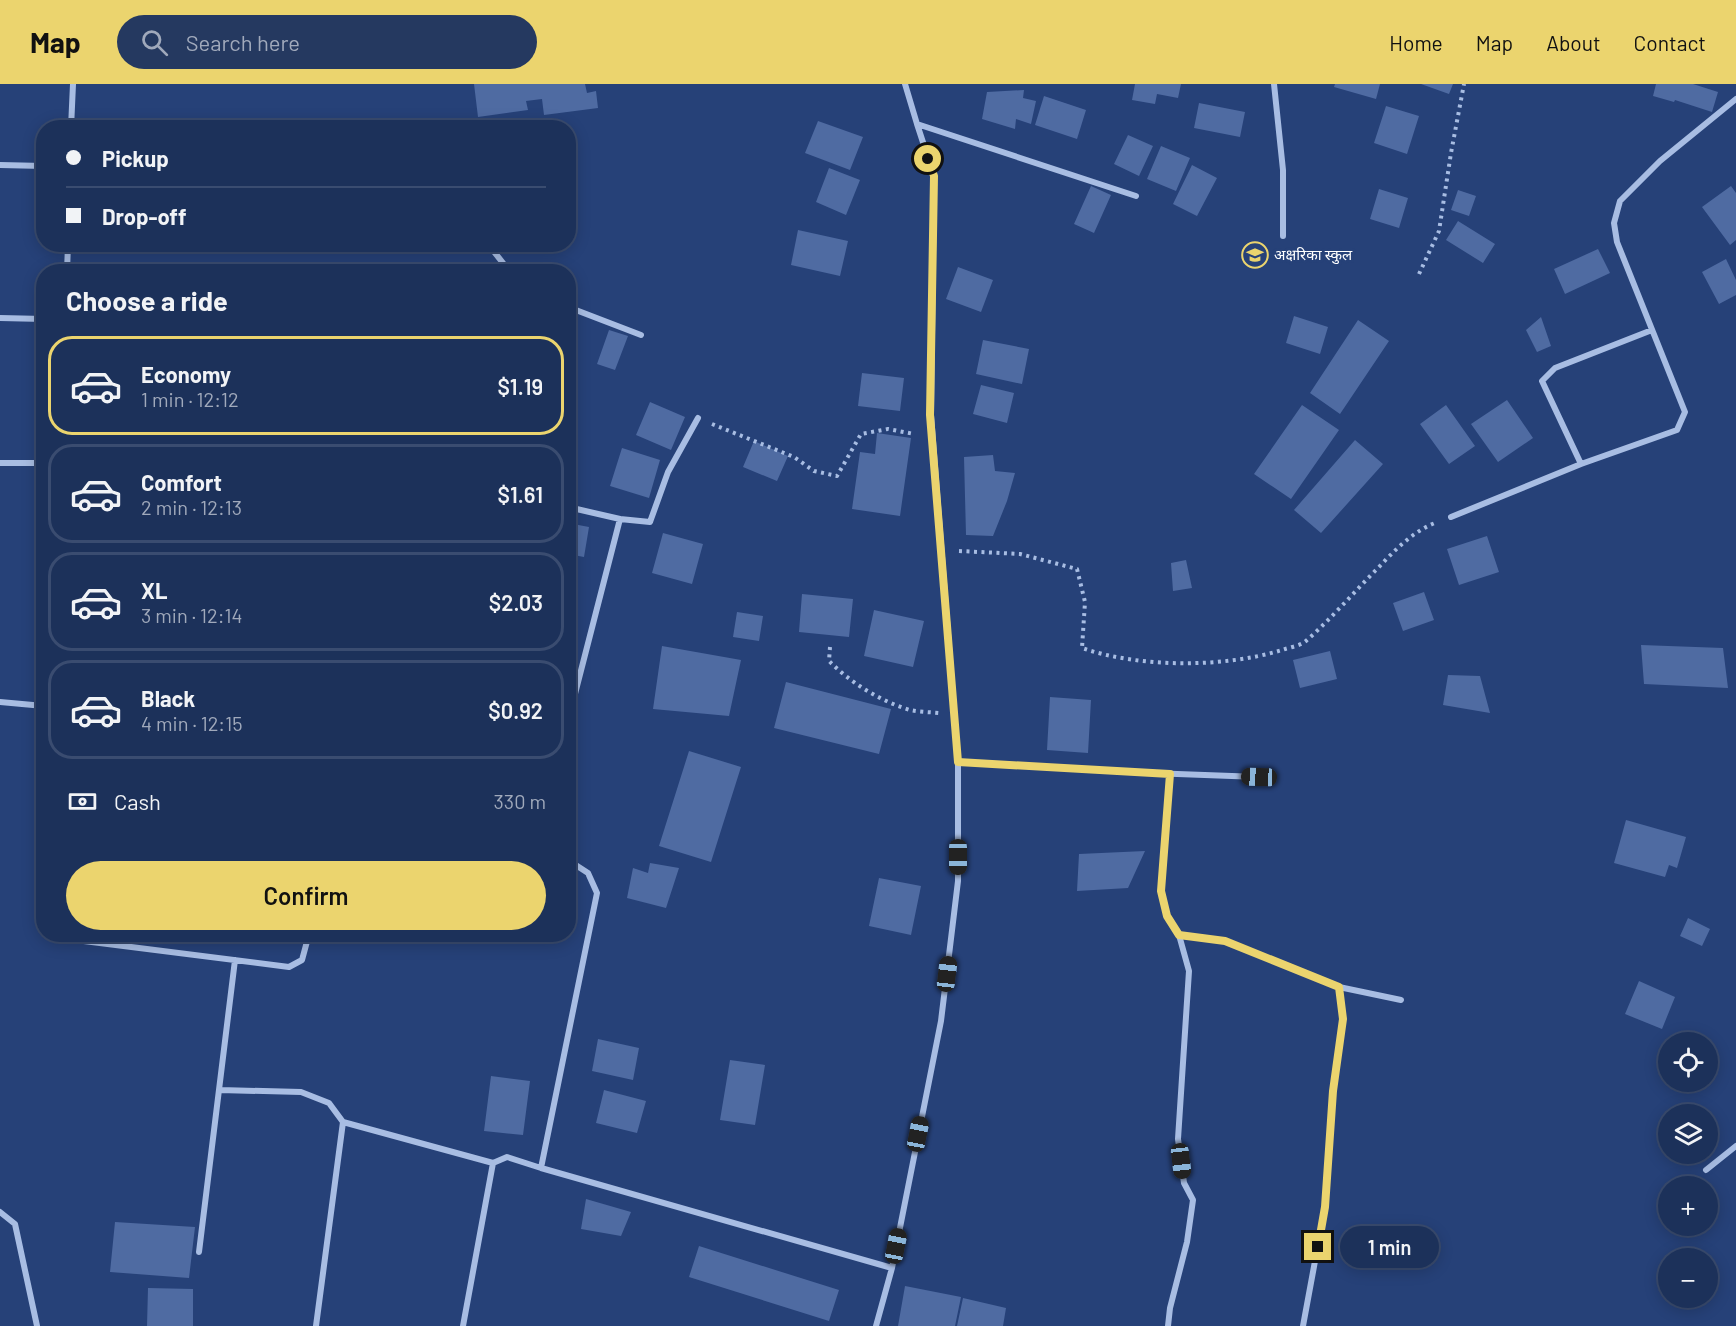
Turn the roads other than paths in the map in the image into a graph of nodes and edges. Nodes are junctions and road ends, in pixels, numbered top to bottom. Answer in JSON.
{"nodes":[{"id":1,"x":73,"y":84,"type":"edge"},
{"id":2,"x":905,"y":84,"type":"edge"},
{"id":3,"x":1274,"y":84,"type":"edge"},
{"id":4,"x":1736,"y":99,"type":"edge"},
{"id":5,"x":72,"y":120,"type":"edge"},
{"id":6,"x":916,"y":124,"type":"junction"},
{"id":7,"x":0,"y":165,"type":"edge"},
{"id":8,"x":36,"y":166,"type":"edge"},
{"id":9,"x":1136,"y":196,"type":"dead end"},
{"id":10,"x":1283,"y":236,"type":"dead end"},
{"id":11,"x":494,"y":252,"type":"edge"},
{"id":12,"x":504,"y":264,"type":"edge"},
{"id":13,"x":576,"y":310,"type":"edge"},
{"id":14,"x":0,"y":318,"type":"edge"},
{"id":15,"x":36,"y":319,"type":"edge"},
{"id":16,"x":1652,"y":330,"type":"junction"},
{"id":17,"x":641,"y":335,"type":"dead end"},
{"id":18,"x":698,"y":418,"type":"road end"},
{"id":19,"x":0,"y":463,"type":"edge"},
{"id":20,"x":36,"y":463,"type":"edge"},
{"id":21,"x":1581,"y":464,"type":"junction"},
{"id":22,"x":576,"y":509,"type":"edge"},
{"id":23,"x":1451,"y":517,"type":"road end"},
{"id":24,"x":620,"y":519,"type":"junction"},
{"id":25,"x":576,"y":691,"type":"edge"},
{"id":26,"x":0,"y":702,"type":"edge"},
{"id":27,"x":36,"y":705,"type":"edge"},
{"id":28,"x":958,"y":762,"type":"junction"},
{"id":29,"x":1170,"y":774,"type":"junction"},
{"id":30,"x":1259,"y":777,"type":"dead end"},
{"id":31,"x":576,"y":865,"type":"edge"},
{"id":32,"x":1179,"y":935,"type":"junction"},
{"id":33,"x":92,"y":942,"type":"edge"},
{"id":34,"x":307,"y":942,"type":"edge"},
{"id":35,"x":235,"y":960,"type":"junction"},
{"id":36,"x":1339,"y":987,"type":"junction"},
{"id":37,"x":1401,"y":1000,"type":"dead end"},
{"id":38,"x":220,"y":1090,"type":"junction"},
{"id":39,"x":343,"y":1122,"type":"junction"},
{"id":40,"x":1736,"y":1146,"type":"edge"},
{"id":41,"x":493,"y":1163,"type":"junction"},
{"id":42,"x":541,"y":1168,"type":"junction"},
{"id":43,"x":1706,"y":1170,"type":"dead end"},
{"id":44,"x":0,"y":1212,"type":"edge"},
{"id":45,"x":199,"y":1252,"type":"dead end"},
{"id":46,"x":892,"y":1268,"type":"junction"},
{"id":47,"x":37,"y":1326,"type":"edge"},
{"id":48,"x":316,"y":1326,"type":"edge"},
{"id":49,"x":463,"y":1326,"type":"edge"},
{"id":50,"x":876,"y":1326,"type":"edge"},
{"id":51,"x":1168,"y":1326,"type":"edge"},
{"id":52,"x":1303,"y":1326,"type":"edge"}],
"edges":[{"from":1,"to":5,"type":"street"},
{"from":2,"to":6,"type":"street"},
{"from":3,"to":10,"type":"street"},
{"from":4,"to":16,"type":"street"},
{"from":6,"to":9,"type":"street"},
{"from":6,"to":28,"type":"street"},
{"from":7,"to":8,"type":"street"},
{"from":11,"to":12,"type":"street"},
{"from":13,"to":17,"type":"street"},
{"from":14,"to":15,"type":"street"},
{"from":16,"to":21,"type":"street"},
{"from":16,"to":21,"type":"street"},
{"from":18,"to":24,"type":"street"},
{"from":19,"to":20,"type":"street"},
{"from":21,"to":23,"type":"street"},
{"from":22,"to":24,"type":"street"},
{"from":24,"to":25,"type":"street"},
{"from":26,"to":27,"type":"street"},
{"from":28,"to":29,"type":"street"},
{"from":28,"to":46,"type":"street"},
{"from":29,"to":30,"type":"street"},
{"from":29,"to":32,"type":"street"},
{"from":31,"to":42,"type":"street"},
{"from":32,"to":36,"type":"street"},
{"from":32,"to":51,"type":"street"},
{"from":33,"to":35,"type":"street"},
{"from":34,"to":35,"type":"street"},
{"from":35,"to":38,"type":"street"},
{"from":36,"to":37,"type":"street"},
{"from":36,"to":52,"type":"street"},
{"from":38,"to":39,"type":"street"},
{"from":38,"to":45,"type":"street"},
{"from":39,"to":41,"type":"street"},
{"from":39,"to":48,"type":"street"},
{"from":40,"to":43,"type":"street"},
{"from":41,"to":42,"type":"street"},
{"from":41,"to":49,"type":"street"},
{"from":42,"to":46,"type":"street"},
{"from":44,"to":47,"type":"street"},
{"from":46,"to":50,"type":"street"}]}
